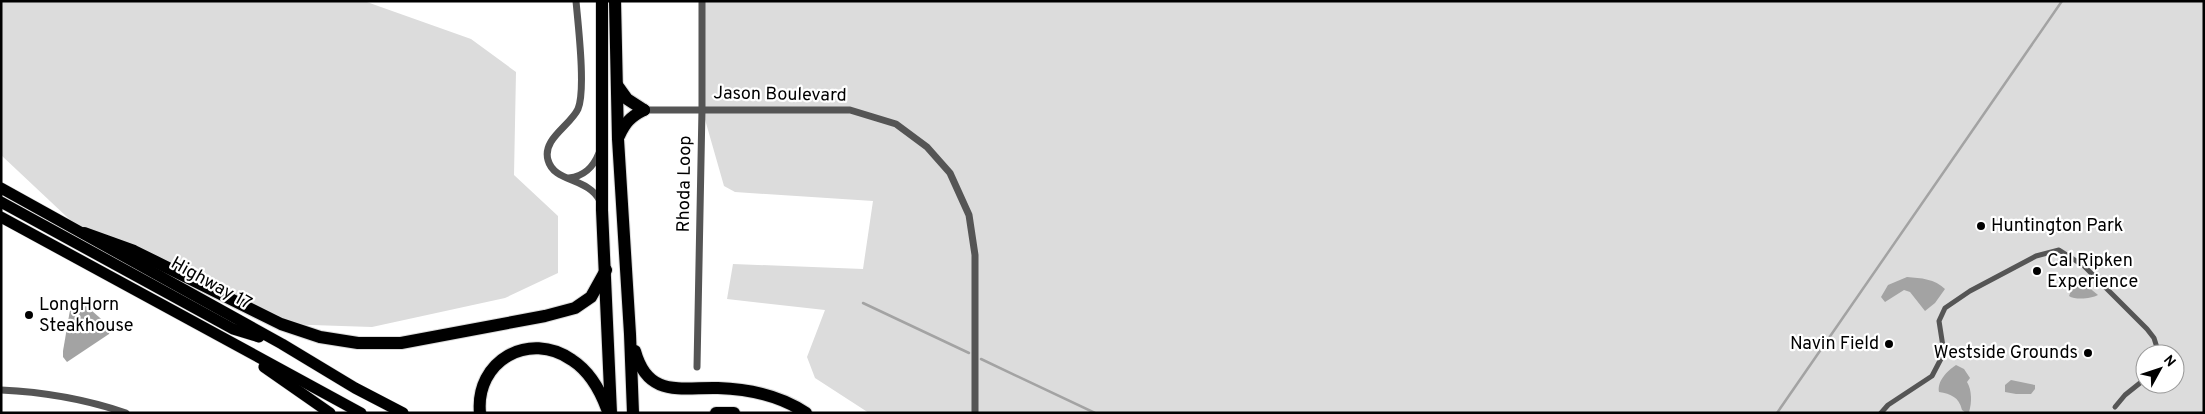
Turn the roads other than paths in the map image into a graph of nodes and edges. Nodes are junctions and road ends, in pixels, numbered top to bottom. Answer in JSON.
{"nodes":[{"id":1,"x":576,"y":1,"type":"edge"},
{"id":2,"x":602,"y":1,"type":"edge"},
{"id":3,"x":615,"y":1,"type":"edge"},
{"id":4,"x":702,"y":1,"type":"edge"},
{"id":5,"x":617,"y":84,"type":"junction"},
{"id":6,"x":702,"y":109,"type":"junction"},
{"id":7,"x":644,"y":110,"type":"junction"},
{"id":8,"x":618,"y":139,"type":"junction"},
{"id":9,"x":602,"y":146,"type":"junction"},
{"id":10,"x":566,"y":178,"type":"junction"},
{"id":11,"x":1,"y":188,"type":"edge"},
{"id":12,"x":1,"y":202,"type":"edge"},
{"id":13,"x":602,"y":210,"type":"junction"},
{"id":14,"x":1,"y":217,"type":"edge"},
{"id":15,"x":84,"y":233,"type":"junction"},
{"id":16,"x":606,"y":270,"type":"junction"},
{"id":17,"x":215,"y":333,"type":"junction"},
{"id":18,"x":630,"y":334,"type":"junction"},
{"id":19,"x":282,"y":344,"type":"junction"},
{"id":20,"x":2156,"y":344,"type":"edge"},
{"id":21,"x":697,"y":367,"type":"dead end"},
{"id":22,"x":2135,"y":387,"type":"edge"},
{"id":23,"x":1,"y":390,"type":"edge"},
{"id":24,"x":2115,"y":407,"type":"dead end"},
{"id":25,"x":126,"y":413,"type":"edge"},
{"id":26,"x":330,"y":413,"type":"edge"},
{"id":27,"x":361,"y":413,"type":"edge"},
{"id":28,"x":403,"y":413,"type":"edge"},
{"id":29,"x":480,"y":413,"type":"edge"},
{"id":30,"x":610,"y":413,"type":"edge"},
{"id":31,"x":633,"y":413,"type":"edge"},
{"id":32,"x":716,"y":413,"type":"edge"},
{"id":33,"x":734,"y":413,"type":"edge"},
{"id":34,"x":806,"y":413,"type":"edge"},
{"id":35,"x":975,"y":413,"type":"edge"},
{"id":36,"x":1881,"y":413,"type":"edge"}],
"edges":[{"from":1,"to":10,"type":"street"},
{"from":2,"to":9,"type":"highway"},
{"from":3,"to":5,"type":"highway"},
{"from":4,"to":6,"type":"street","name":"Rhoda Loop"},
{"from":5,"to":7,"type":"highway"},
{"from":5,"to":8,"type":"highway"},
{"from":6,"to":7,"type":"street","name":"Jason Boulevard"},
{"from":6,"to":21,"type":"street","name":"Rhoda Loop"},
{"from":6,"to":35,"type":"street","name":"Jason Boulevard"},
{"from":7,"to":8,"type":"highway"},
{"from":8,"to":18,"type":"highway"},
{"from":9,"to":10,"type":"street"},
{"from":9,"to":13,"type":"highway"},
{"from":10,"to":13,"type":"street"},
{"from":11,"to":15,"type":"highway","name":"Highway 17"},
{"from":12,"to":19,"type":"highway"},
{"from":13,"to":16,"type":"highway"},
{"from":14,"to":17,"type":"highway"},
{"from":15,"to":16,"type":"highway"},
{"from":15,"to":19,"type":"highway","name":"Highway 17"},
{"from":16,"to":30,"type":"highway"},
{"from":17,"to":26,"type":"highway"},
{"from":17,"to":27,"type":"highway"},
{"from":18,"to":31,"type":"highway"},
{"from":18,"to":34,"type":"highway"},
{"from":19,"to":28,"type":"highway","name":"Highway 17"},
{"from":20,"to":36,"type":"street"},
{"from":22,"to":24,"type":"street"},
{"from":23,"to":25,"type":"street"},
{"from":29,"to":30,"type":"highway"},
{"from":32,"to":33,"type":"highway"}]}
